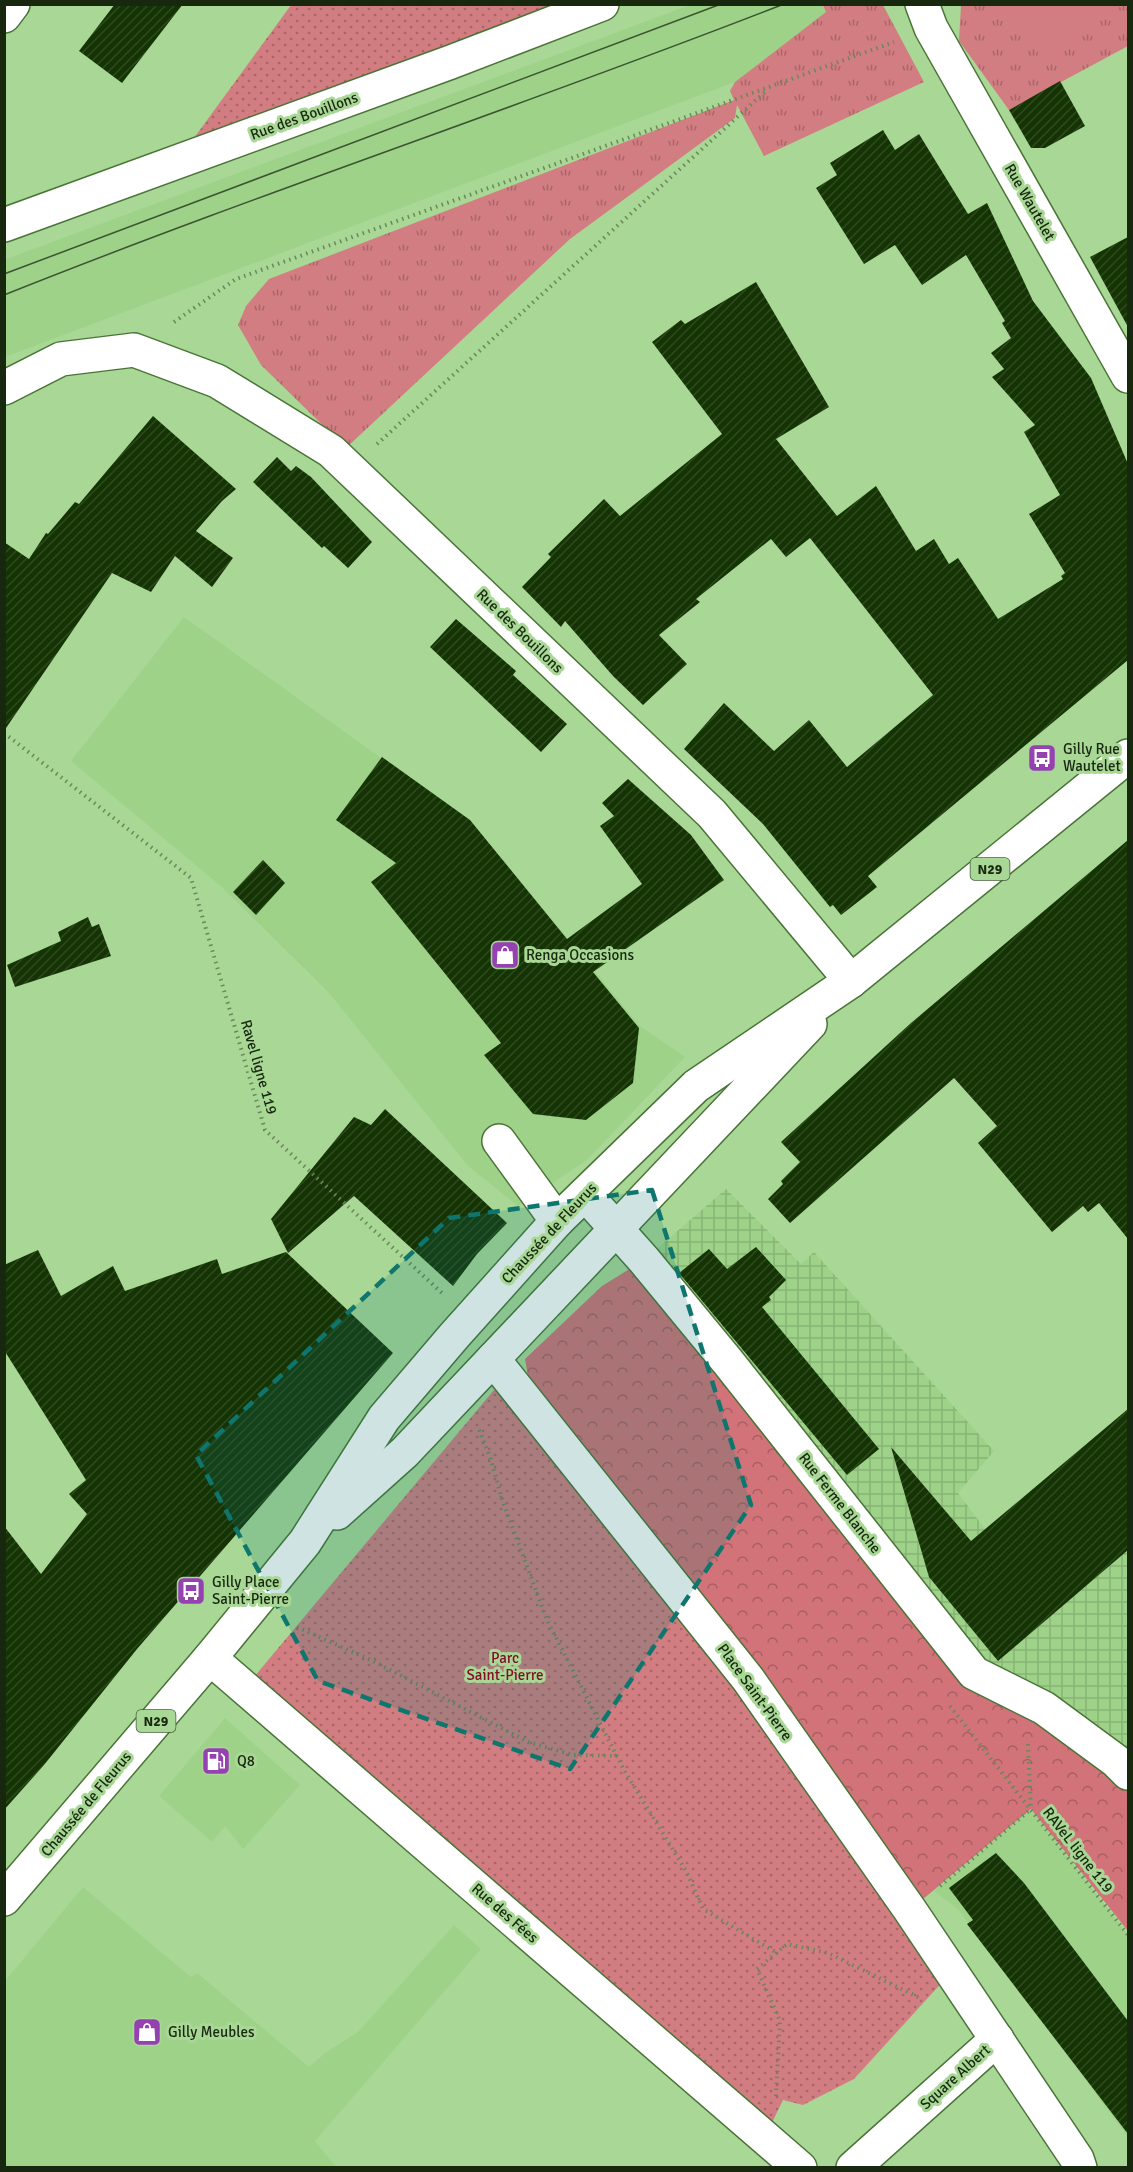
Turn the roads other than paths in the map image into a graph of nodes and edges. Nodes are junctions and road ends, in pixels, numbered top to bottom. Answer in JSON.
{"nodes":[{"id":1,"x":13,"y":4,"type":"edge"},
{"id":2,"x":602,"y":4,"type":"edge"},
{"id":3,"x":4,"y":16,"type":"edge"},
{"id":4,"x":927,"y":16,"type":"edge"},
{"id":5,"x":4,"y":225,"type":"edge"},
{"id":6,"x":1128,"y":376,"type":"edge"},
{"id":7,"x":4,"y":388,"type":"edge"},
{"id":8,"x":1128,"y":756,"type":"edge"},
{"id":9,"x":850,"y":981,"type":"junction"},
{"id":10,"x":499,"y":1141,"type":"dead end"},
{"id":11,"x":585,"y":1194,"type":"junction"},
{"id":12,"x":557,"y":1221,"type":"junction"},
{"id":13,"x":614,"y":1229,"type":"junction"},
{"id":14,"x":493,"y":1359,"type":"junction"},
{"id":15,"x":305,"y":1542,"type":"junction"},
{"id":16,"x":210,"y":1658,"type":"junction"},
{"id":17,"x":1128,"y":1773,"type":"edge"},
{"id":18,"x":4,"y":1899,"type":"edge"},
{"id":19,"x":997,"y":2039,"type":"junction"},
{"id":20,"x":800,"y":2168,"type":"edge"},
{"id":21,"x":853,"y":2168,"type":"edge"},
{"id":22,"x":1080,"y":2168,"type":"edge"}],
"edges":[{"from":1,"to":3,"type":"street"},
{"from":2,"to":5,"type":"street","name":"Rue des Bouillons"},
{"from":4,"to":6,"type":"street","name":"Rue Wautelet"},
{"from":7,"to":9,"type":"street","name":"Rue des Bouillons"},
{"from":8,"to":9,"type":"street","name":"Chaussée de Fleurus","number":"N29"},
{"from":9,"to":11,"type":"street","name":"Chaussée de Fleurus","number":"N29"},
{"from":9,"to":13,"type":"street","name":"Chaussée de Fleurus","number":"N29"},
{"from":10,"to":12,"type":"street"},
{"from":11,"to":12,"type":"street","name":"Chaussée de Fleurus","number":"N29"},
{"from":11,"to":13,"type":"street","name":"Rue Ferme Blanche"},
{"from":12,"to":15,"type":"street","name":"Chaussée de Fleurus","number":"N29"},
{"from":13,"to":14,"type":"street","name":"Chaussée de Fleurus","number":"N29"},
{"from":13,"to":17,"type":"street","name":"Rue Ferme Blanche"},
{"from":14,"to":15,"type":"street","name":"Chaussée de Fleurus","number":"N29"},
{"from":14,"to":19,"type":"street","name":"Place Saint-Pierre"},
{"from":15,"to":16,"type":"street","name":"Chaussée de Fleurus","number":"N29"},
{"from":16,"to":18,"type":"street","name":"Chaussée de Fleurus","number":"N29"},
{"from":16,"to":20,"type":"street","name":"Rue des Fées"},
{"from":19,"to":21,"type":"street","name":"Square Albert"},
{"from":19,"to":22,"type":"street","name":"Square Albert"}]}
